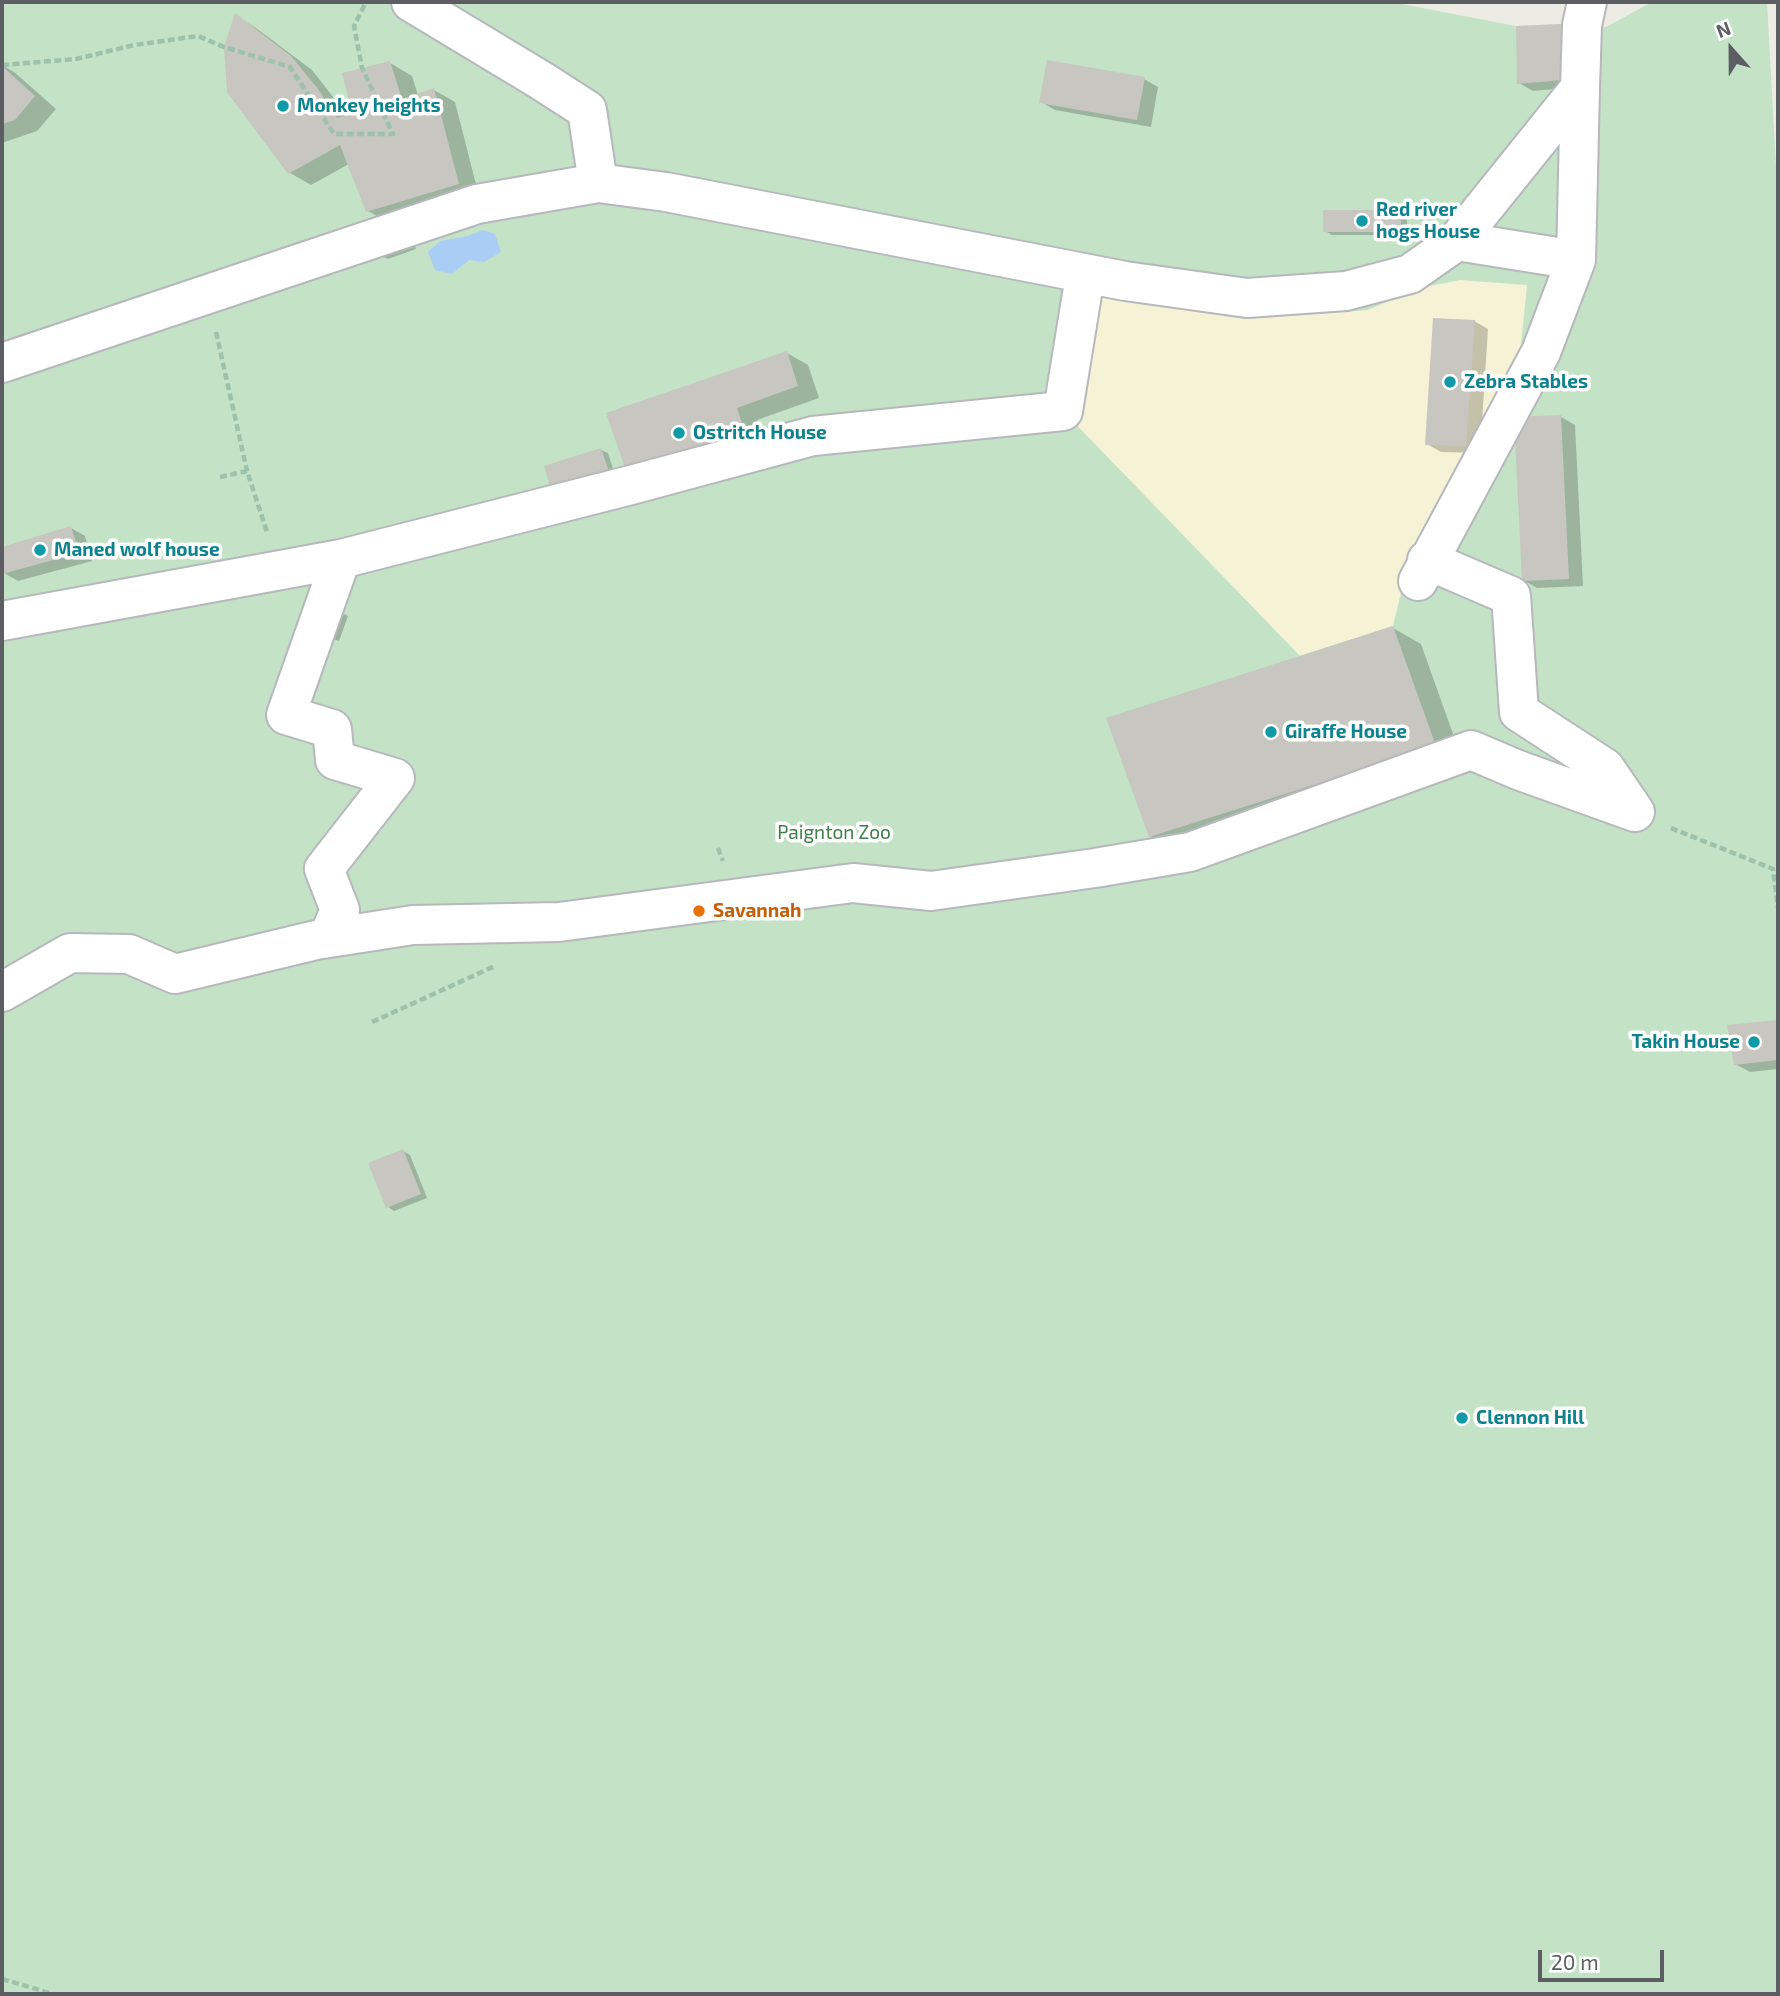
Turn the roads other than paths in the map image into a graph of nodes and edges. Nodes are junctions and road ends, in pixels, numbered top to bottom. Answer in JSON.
{"nodes":[{"id":1,"x":411,"y":2,"type":"edge"},
{"id":2,"x":1587,"y":2,"type":"edge"},
{"id":3,"x":1580,"y":89,"type":"junction"},
{"id":4,"x":598,"y":183,"type":"junction"},
{"id":5,"x":1457,"y":241,"type":"junction"},
{"id":6,"x":1576,"y":260,"type":"junction"},
{"id":7,"x":1082,"y":294,"type":"dead end"},
{"id":8,"x":2,"y":363,"type":"edge"},
{"id":9,"x":341,"y":559,"type":"junction"},
{"id":10,"x":2,"y":621,"type":"edge"},
{"id":11,"x":1502,"y":732,"type":"dead end"},
{"id":12,"x":1635,"y":812,"type":"junction"},
{"id":13,"x":328,"y":938,"type":"junction"},
{"id":14,"x":2,"y":992,"type":"edge"}],
"edges":[{"from":1,"to":4,"type":"lane"},
{"from":2,"to":3,"type":"lane"},
{"from":3,"to":5,"type":"lane"},
{"from":3,"to":6,"type":"lane"},
{"from":4,"to":5,"type":"lane"},
{"from":4,"to":8,"type":"lane"},
{"from":5,"to":6,"type":"lane"},
{"from":6,"to":12,"type":"lane"},
{"from":7,"to":9,"type":"lane"},
{"from":9,"to":10,"type":"lane"},
{"from":9,"to":13,"type":"lane"},
{"from":11,"to":12,"type":"lane"},
{"from":12,"to":13,"type":"lane"},
{"from":13,"to":14,"type":"lane"}]}
